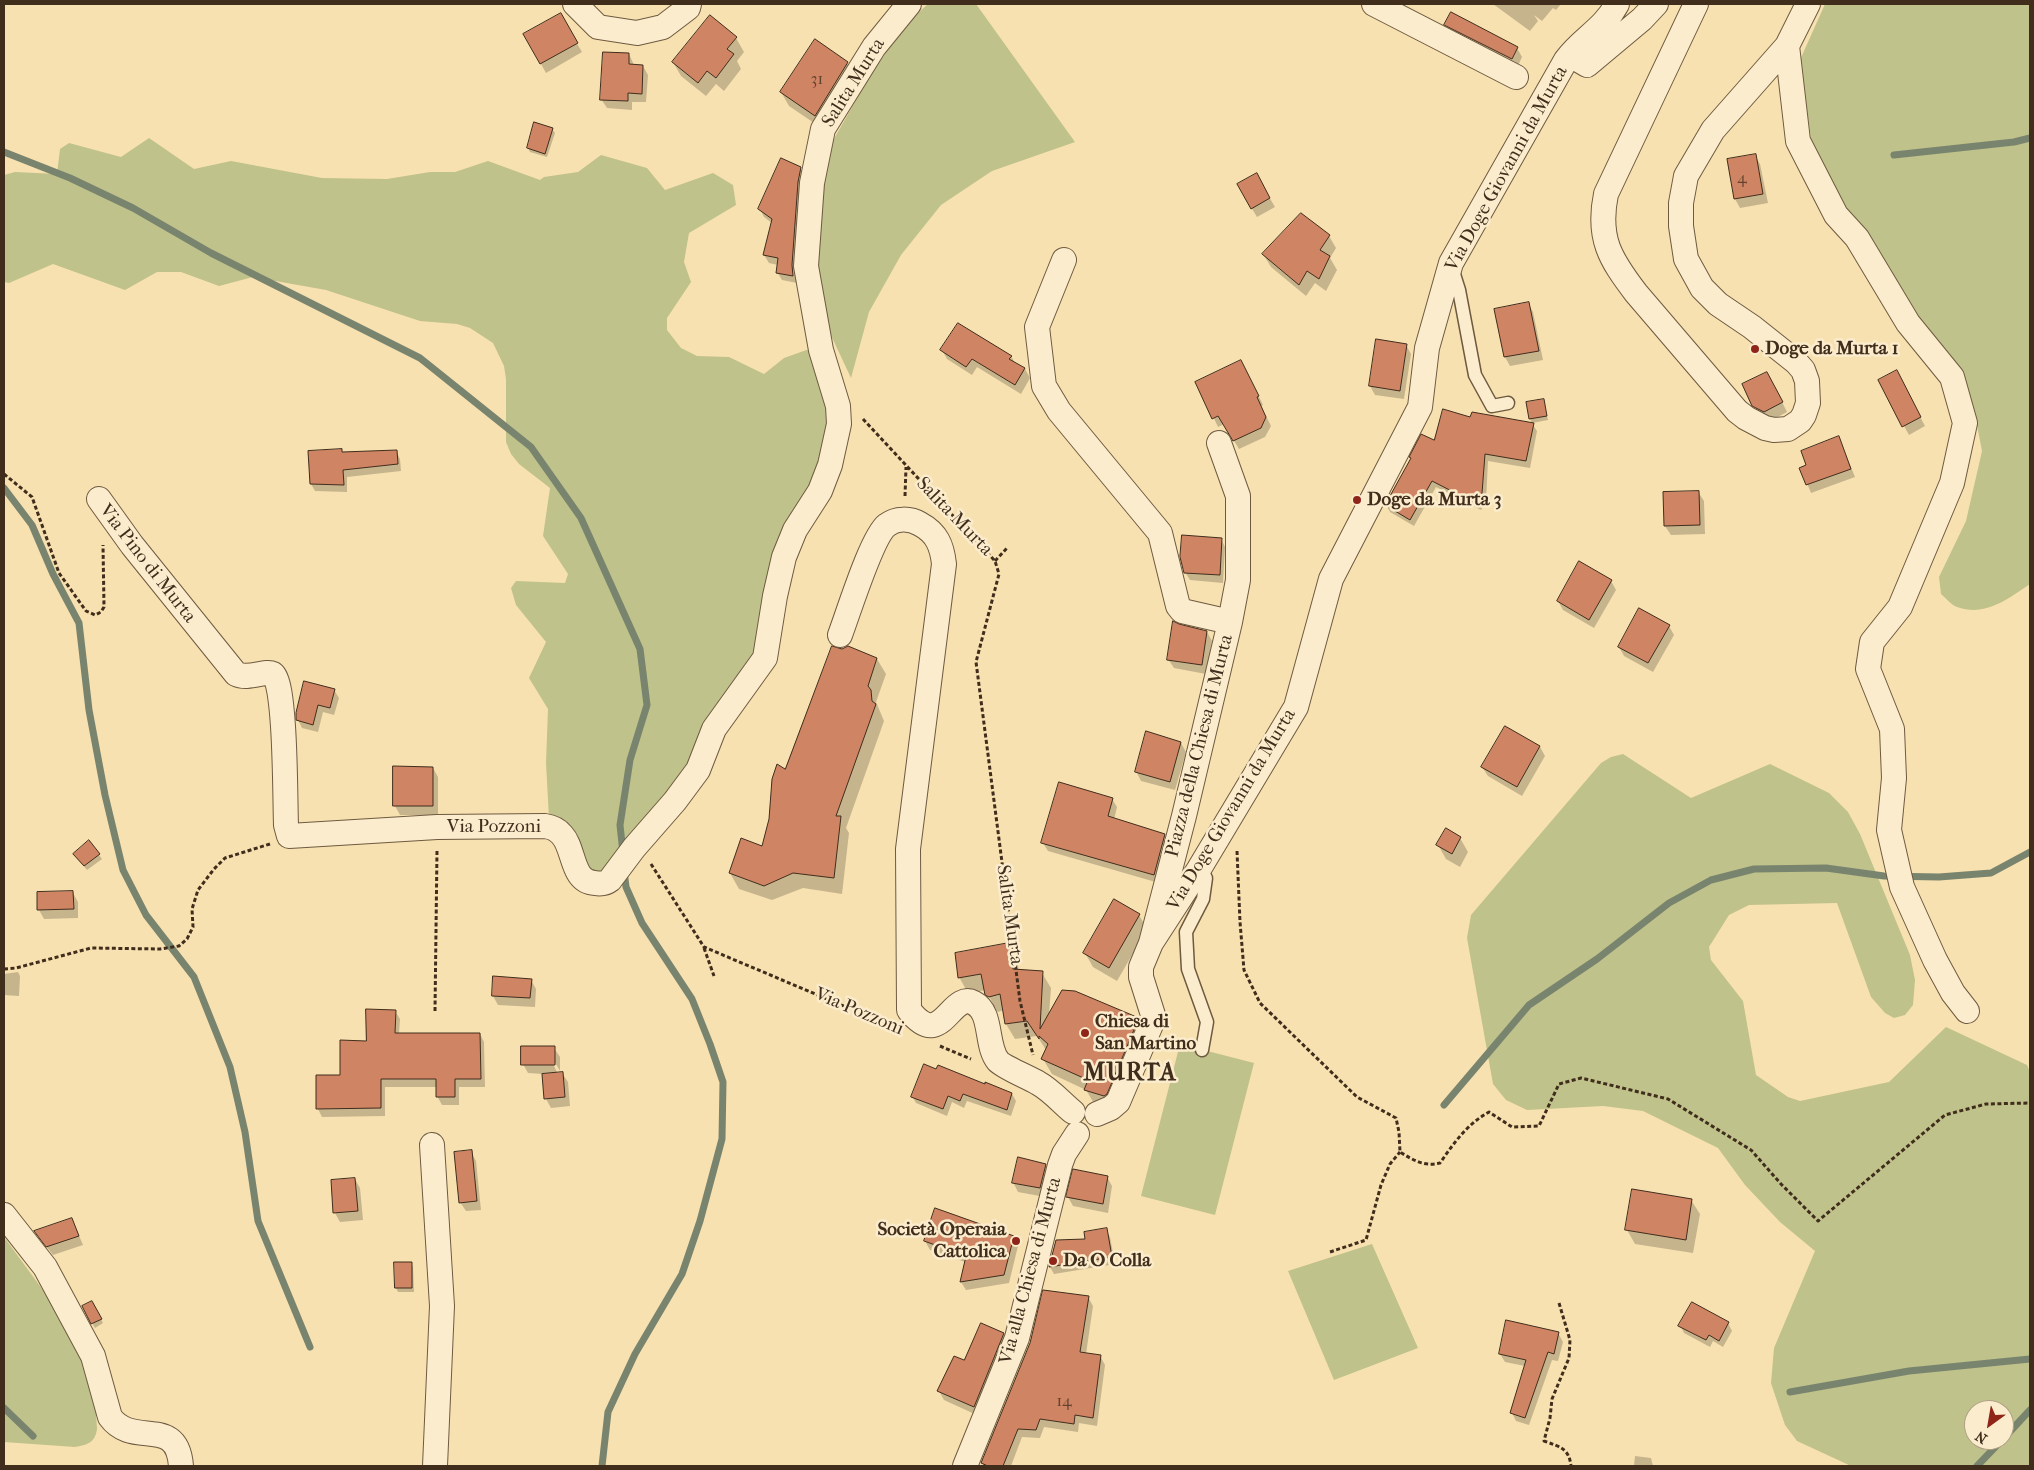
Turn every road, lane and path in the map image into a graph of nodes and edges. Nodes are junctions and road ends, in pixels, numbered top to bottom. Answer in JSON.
{"nodes":[{"id":1,"x":575,"y":4,"type":"edge"},
{"id":2,"x":690,"y":4,"type":"edge"},
{"id":3,"x":909,"y":4,"type":"edge"},
{"id":4,"x":1374,"y":4,"type":"edge"},
{"id":5,"x":1617,"y":4,"type":"edge"},
{"id":6,"x":1656,"y":4,"type":"edge"},
{"id":7,"x":1696,"y":4,"type":"edge"},
{"id":8,"x":1808,"y":4,"type":"edge"},
{"id":9,"x":1787,"y":46,"type":"junction"},
{"id":10,"x":1570,"y":55,"type":"junction"},
{"id":11,"x":1516,"y":76,"type":"dead end"},
{"id":12,"x":1064,"y":260,"type":"dead end"},
{"id":13,"x":1451,"y":263,"type":"junction"},
{"id":14,"x":1508,"y":403,"type":"dead end"},
{"id":15,"x":862,"y":419,"type":"dead end"},
{"id":16,"x":1219,"y":443,"type":"dead end"},
{"id":17,"x":906,"y":467,"type":"junction"},
{"id":18,"x":4,"y":474,"type":"edge"},
{"id":19,"x":99,"y":499,"type":"dead end"},
{"id":20,"x":904,"y":519,"type":"junction"},
{"id":21,"x":102,"y":542,"type":"dead end"},
{"id":22,"x":1008,"y":547,"type":"dead end"},
{"id":23,"x":995,"y":560,"type":"junction"},
{"id":24,"x":1230,"y":622,"type":"junction"},
{"id":25,"x":840,"y":635,"type":"dead end"},
{"id":26,"x":437,"y":827,"type":"junction"},
{"id":27,"x":1222,"y":831,"type":"junction"},
{"id":28,"x":289,"y":836,"type":"junction"},
{"id":29,"x":634,"y":848,"type":"junction"},
{"id":30,"x":1199,"y":869,"type":"junction"},
{"id":31,"x":1151,"y":943,"type":"junction"},
{"id":32,"x":704,"y":947,"type":"junction"},
{"id":33,"x":4,"y":969,"type":"edge"},
{"id":34,"x":714,"y":976,"type":"dead end"},
{"id":35,"x":435,"y":1011,"type":"dead end"},
{"id":36,"x":1968,"y":1011,"type":"dead end"},
{"id":37,"x":897,"y":1028,"type":"dead end"},
{"id":38,"x":934,"y":1044,"type":"dead end"},
{"id":39,"x":1202,"y":1050,"type":"dead end"},
{"id":40,"x":980,"y":1063,"type":"dead end"},
{"id":41,"x":1040,"y":1084,"type":"junction"},
{"id":42,"x":2030,"y":1102,"type":"edge"},
{"id":43,"x":1075,"y":1123,"type":"junction"},
{"id":44,"x":432,"y":1145,"type":"dead end"},
{"id":45,"x":1400,"y":1152,"type":"junction"},
{"id":46,"x":4,"y":1215,"type":"edge"},
{"id":47,"x":1330,"y":1252,"type":"dead end"},
{"id":48,"x":1559,"y":1303,"type":"dead end"},
{"id":49,"x":181,"y":1466,"type":"edge"},
{"id":50,"x":435,"y":1466,"type":"edge"},
{"id":51,"x":965,"y":1466,"type":"edge"},
{"id":52,"x":1572,"y":1466,"type":"edge"}],
"edges":[{"from":1,"to":2,"type":"street"},
{"from":3,"to":29,"type":"street","name":"Salita Murta"},
{"from":4,"to":11,"type":"street"},
{"from":5,"to":10,"type":"street","name":"Via Doge Giovanni da Murta"},
{"from":6,"to":10,"type":"street"},
{"from":7,"to":9,"type":"street"},
{"from":8,"to":9,"type":"street"},
{"from":9,"to":36,"type":"street"},
{"from":10,"to":13,"type":"street","name":"Via Doge Giovanni da Murta"},
{"from":12,"to":24,"type":"street","name":"Piazza della Chiesa di Murta"},
{"from":13,"to":14,"type":"lane"},
{"from":13,"to":27,"type":"street","name":"Via Doge Giovanni da Murta"},
{"from":15,"to":17,"type":"path","name":"Salita Murta"},
{"from":16,"to":24,"type":"street","name":"Piazza della Chiesa di Murta"},
{"from":17,"to":20,"type":"path"},
{"from":17,"to":23,"type":"path","name":"Salita Murta"},
{"from":18,"to":21,"type":"path","name":"Via Pino di Murta"},
{"from":19,"to":28,"type":"street","name":"Via Pino di Murta"},
{"from":20,"to":25,"type":"street"},
{"from":20,"to":41,"type":"street"},
{"from":22,"to":23,"type":"path"},
{"from":23,"to":41,"type":"path","name":"Salita Murta"},
{"from":24,"to":31,"type":"street","name":"Piazza della Chiesa di Murta"},
{"from":26,"to":28,"type":"street","name":"Via Pozzoni"},
{"from":26,"to":29,"type":"street","name":"Via Pozzoni"},
{"from":26,"to":35,"type":"path"},
{"from":27,"to":30,"type":"street","name":"Via Doge Giovanni da Murta"},
{"from":27,"to":45,"type":"path"},
{"from":28,"to":33,"type":"path"},
{"from":29,"to":32,"type":"path"},
{"from":30,"to":31,"type":"street","name":"Via Doge Giovanni da Murta"},
{"from":30,"to":39,"type":"lane"},
{"from":31,"to":43,"type":"street","name":"Piazza della Chiesa di Murta"},
{"from":32,"to":34,"type":"path"},
{"from":32,"to":37,"type":"path","name":"Via Pozzoni"},
{"from":38,"to":40,"type":"path"},
{"from":41,"to":43,"type":"street"},
{"from":42,"to":45,"type":"path"},
{"from":43,"to":51,"type":"street","name":"Via alla Chiesa di Murta"},
{"from":44,"to":50,"type":"street"},
{"from":45,"to":47,"type":"path"},
{"from":46,"to":49,"type":"street"},
{"from":48,"to":52,"type":"path"}]}
